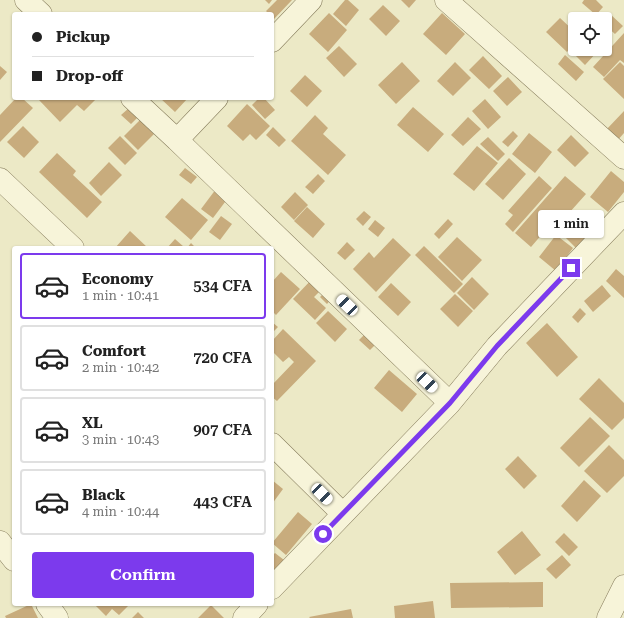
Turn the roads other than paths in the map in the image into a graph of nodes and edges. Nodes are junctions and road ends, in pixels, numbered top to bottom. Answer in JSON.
{"nodes":[{"id":1,"x":26,"y":0,"type":"edge"},
{"id":2,"x":311,"y":0,"type":"edge"},
{"id":3,"x":446,"y":0,"type":"edge"},
{"id":4,"x":39,"y":12,"type":"edge"},
{"id":5,"x":274,"y":39,"type":"edge"},
{"id":6,"x":134,"y":100,"type":"edge"},
{"id":7,"x":215,"y":100,"type":"edge"},
{"id":8,"x":177,"y":140,"type":"junction"},
{"id":9,"x":624,"y":158,"type":"edge"},
{"id":10,"x":0,"y":178,"type":"edge"},
{"id":11,"x":624,"y":213,"type":"edge"},
{"id":12,"x":71,"y":246,"type":"edge"},
{"id":13,"x":450,"y":403,"type":"junction"},
{"id":14,"x":274,"y":446,"type":"edge"},
{"id":15,"x":343,"y":514,"type":"junction"},
{"id":16,"x":0,"y":542,"type":"edge"},
{"id":17,"x":12,"y":557,"type":"edge"},
{"id":18,"x":274,"y":586,"type":"edge"},
{"id":19,"x":624,"y":586,"type":"edge"},
{"id":20,"x":48,"y":606,"type":"edge"},
{"id":21,"x":255,"y":606,"type":"edge"},
{"id":22,"x":57,"y":618,"type":"edge"},
{"id":23,"x":244,"y":618,"type":"edge"},
{"id":24,"x":608,"y":618,"type":"edge"}],
"edges":[{"from":1,"to":4,"type":"street"},
{"from":2,"to":5,"type":"street"},
{"from":3,"to":9,"type":"street"},
{"from":6,"to":8,"type":"street"},
{"from":7,"to":8,"type":"street"},
{"from":8,"to":13,"type":"street"},
{"from":10,"to":12,"type":"street"},
{"from":11,"to":13,"type":"street"},
{"from":13,"to":15,"type":"street"},
{"from":14,"to":15,"type":"street"},
{"from":15,"to":18,"type":"street"},
{"from":16,"to":17,"type":"street"},
{"from":19,"to":24,"type":"street"},
{"from":20,"to":22,"type":"street"},
{"from":21,"to":23,"type":"street"}]}
